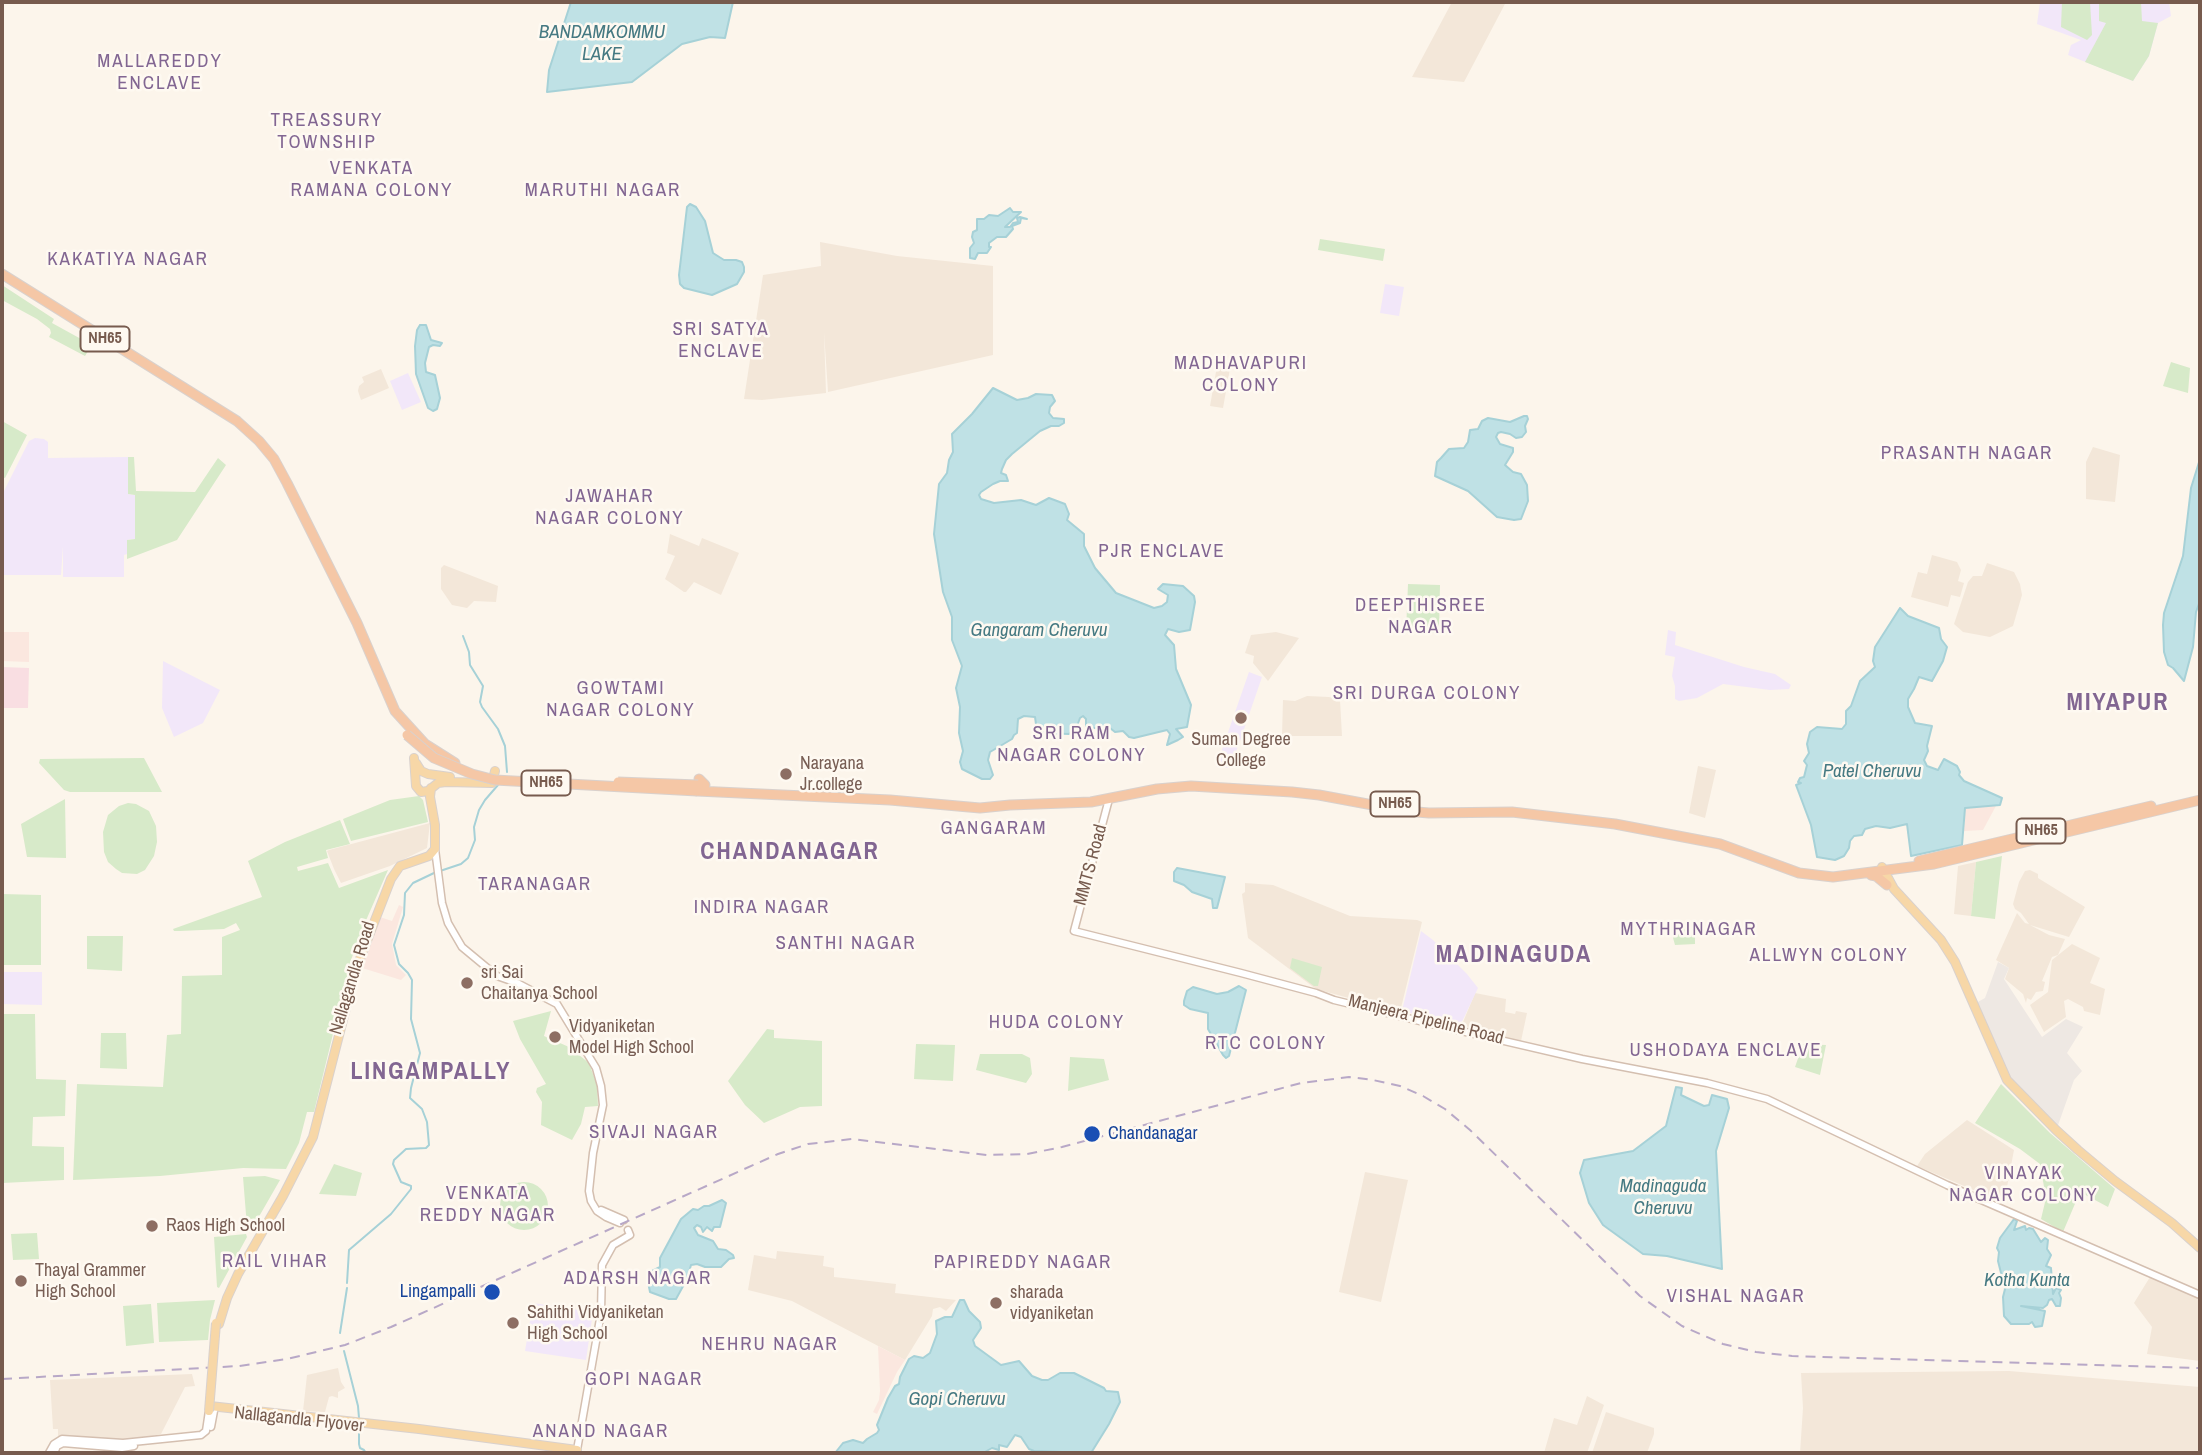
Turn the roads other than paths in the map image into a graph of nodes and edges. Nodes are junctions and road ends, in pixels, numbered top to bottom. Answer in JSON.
{"nodes":[{"id":1,"x":2,"y":276,"type":"edge"},
{"id":2,"x":485,"y":769,"type":"dead end"},
{"id":3,"x":495,"y":771,"type":"dead end"},
{"id":4,"x":476,"y":781,"type":"junction"},
{"id":5,"x":431,"y":788,"type":"junction"},
{"id":6,"x":421,"y":792,"type":"junction"},
{"id":7,"x":2200,"y":797,"type":"edge"},
{"id":8,"x":1108,"y":801,"type":"junction"},
{"id":9,"x":1677,"y":833,"type":"junction"},
{"id":10,"x":433,"y":849,"type":"junction"},
{"id":11,"x":1866,"y":874,"type":"junction"},
{"id":12,"x":1883,"y":874,"type":"junction"},
{"id":13,"x":1074,"y":931,"type":"joint"},
{"id":14,"x":2042,"y":1118,"type":"junction"},
{"id":15,"x":311,"y":1137,"type":"joint"},
{"id":16,"x":623,"y":1218,"type":"dead end"},
{"id":17,"x":2200,"y":1250,"type":"edge"},
{"id":18,"x":2198,"y":1292,"type":"edge"},
{"id":19,"x":212,"y":1409,"type":"junction"},
{"id":20,"x":572,"y":1452,"type":"edge"},
{"id":21,"x":52,"y":1453,"type":"edge"}],
"edges":[{"from":1,"to":8,"type":"highway","number":"NH65","bridge":true},
{"from":2,"to":4,"type":"main road"},
{"from":3,"to":4,"type":"main road"},
{"from":4,"to":5,"type":"main road"},
{"from":4,"to":6,"type":"main road"},
{"from":5,"to":6,"type":"main road"},
{"from":5,"to":10,"type":"main road"},
{"from":6,"to":10,"type":"main road"},
{"from":7,"to":12,"type":"highway","number":"NH65"},
{"from":7,"to":12,"type":"highway","number":"NH65"},
{"from":8,"to":9,"type":"highway","number":"NH65"},
{"from":8,"to":13,"type":"main road","name":"MMTS Road"},
{"from":9,"to":11,"type":"highway","number":"NH65"},
{"from":9,"to":12,"type":"highway","number":"NH65"},
{"from":10,"to":15,"type":"main road","name":"Nallagandla Road"},
{"from":10,"to":16,"type":"main road"},
{"from":11,"to":12,"type":"highway","number":"NH65"},
{"from":11,"to":12,"type":"highway"},
{"from":12,"to":14,"type":"main road"},
{"from":13,"to":18,"type":"main road","name":"Manjeera Pipeline Road"},
{"from":14,"to":17,"type":"main road"},
{"from":14,"to":17,"type":"main road"},
{"from":15,"to":19,"type":"main road","name":"Nallagandla Flyover","bridge":true},
{"from":19,"to":20,"type":"main road","name":"Nallagandla Flyover"},
{"from":19,"to":21,"type":"main road","name":"Nallagandla Flyover"},
{"from":20,"to":20,"type":"main road"}]}
